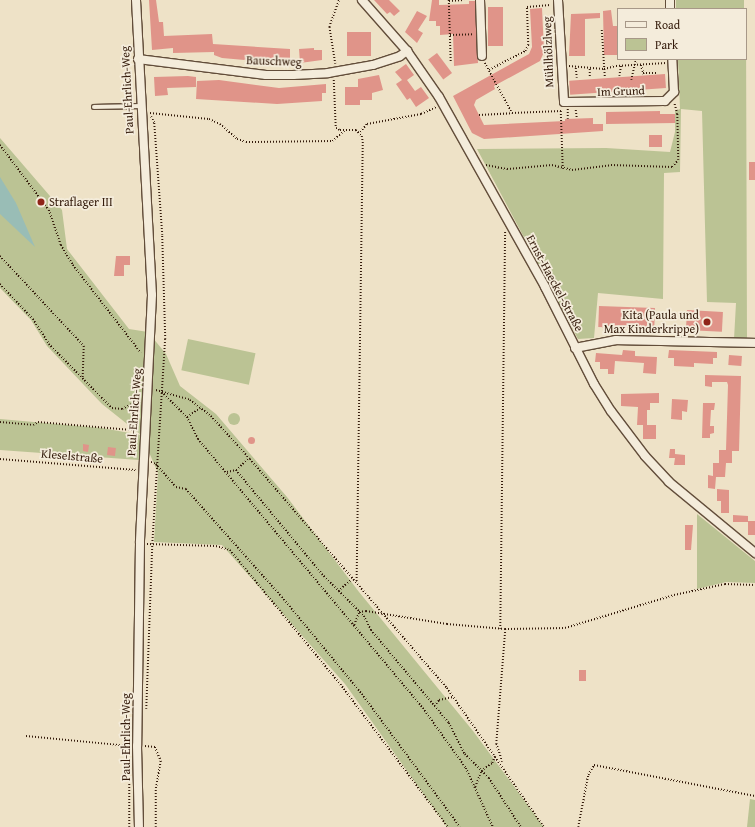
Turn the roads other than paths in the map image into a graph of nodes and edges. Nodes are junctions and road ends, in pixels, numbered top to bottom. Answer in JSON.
{"nodes":[{"id":1,"x":136,"y":0,"type":"edge"},
{"id":2,"x":362,"y":0,"type":"edge"},
{"id":3,"x":480,"y":0,"type":"edge"},
{"id":4,"x":558,"y":2,"type":"edge"},
{"id":5,"x":407,"y":51,"type":"junction"},
{"id":6,"x":482,"y":56,"type":"road end"},
{"id":7,"x":138,"y":59,"type":"junction"},
{"id":8,"x":672,"y":61,"type":"edge"},
{"id":9,"x":569,"y":103,"type":"joint"},
{"id":10,"x":94,"y":107,"type":"dead end"},
{"id":11,"x":143,"y":110,"type":"junction"},
{"id":12,"x":755,"y":343,"type":"edge"},
{"id":13,"x":575,"y":348,"type":"junction"},
{"id":14,"x":755,"y":553,"type":"edge"},
{"id":15,"x":139,"y":827,"type":"edge"}],
"edges":[{"from":1,"to":7,"type":"street","name":"Paul-Ehrlich-Weg"},
{"from":2,"to":5,"type":"street","name":"Ernst-Haeckel-Straße"},
{"from":3,"to":6,"type":"street"},
{"from":4,"to":9,"type":"street","name":"Mühlhölzlweg"},
{"from":5,"to":7,"type":"street","name":"Bauschweg"},
{"from":5,"to":13,"type":"street","name":"Ernst-Haeckel-Straße"},
{"from":7,"to":11,"type":"street","name":"Paul-Ehrlich-Weg"},
{"from":8,"to":9,"type":"street","name":"Im Grund"},
{"from":10,"to":11,"type":"lane"},
{"from":11,"to":15,"type":"street","name":"Paul-Ehrlich-Weg"},
{"from":12,"to":13,"type":"street"},
{"from":13,"to":14,"type":"street","name":"Ernst-Haeckel-Straße"}]}
